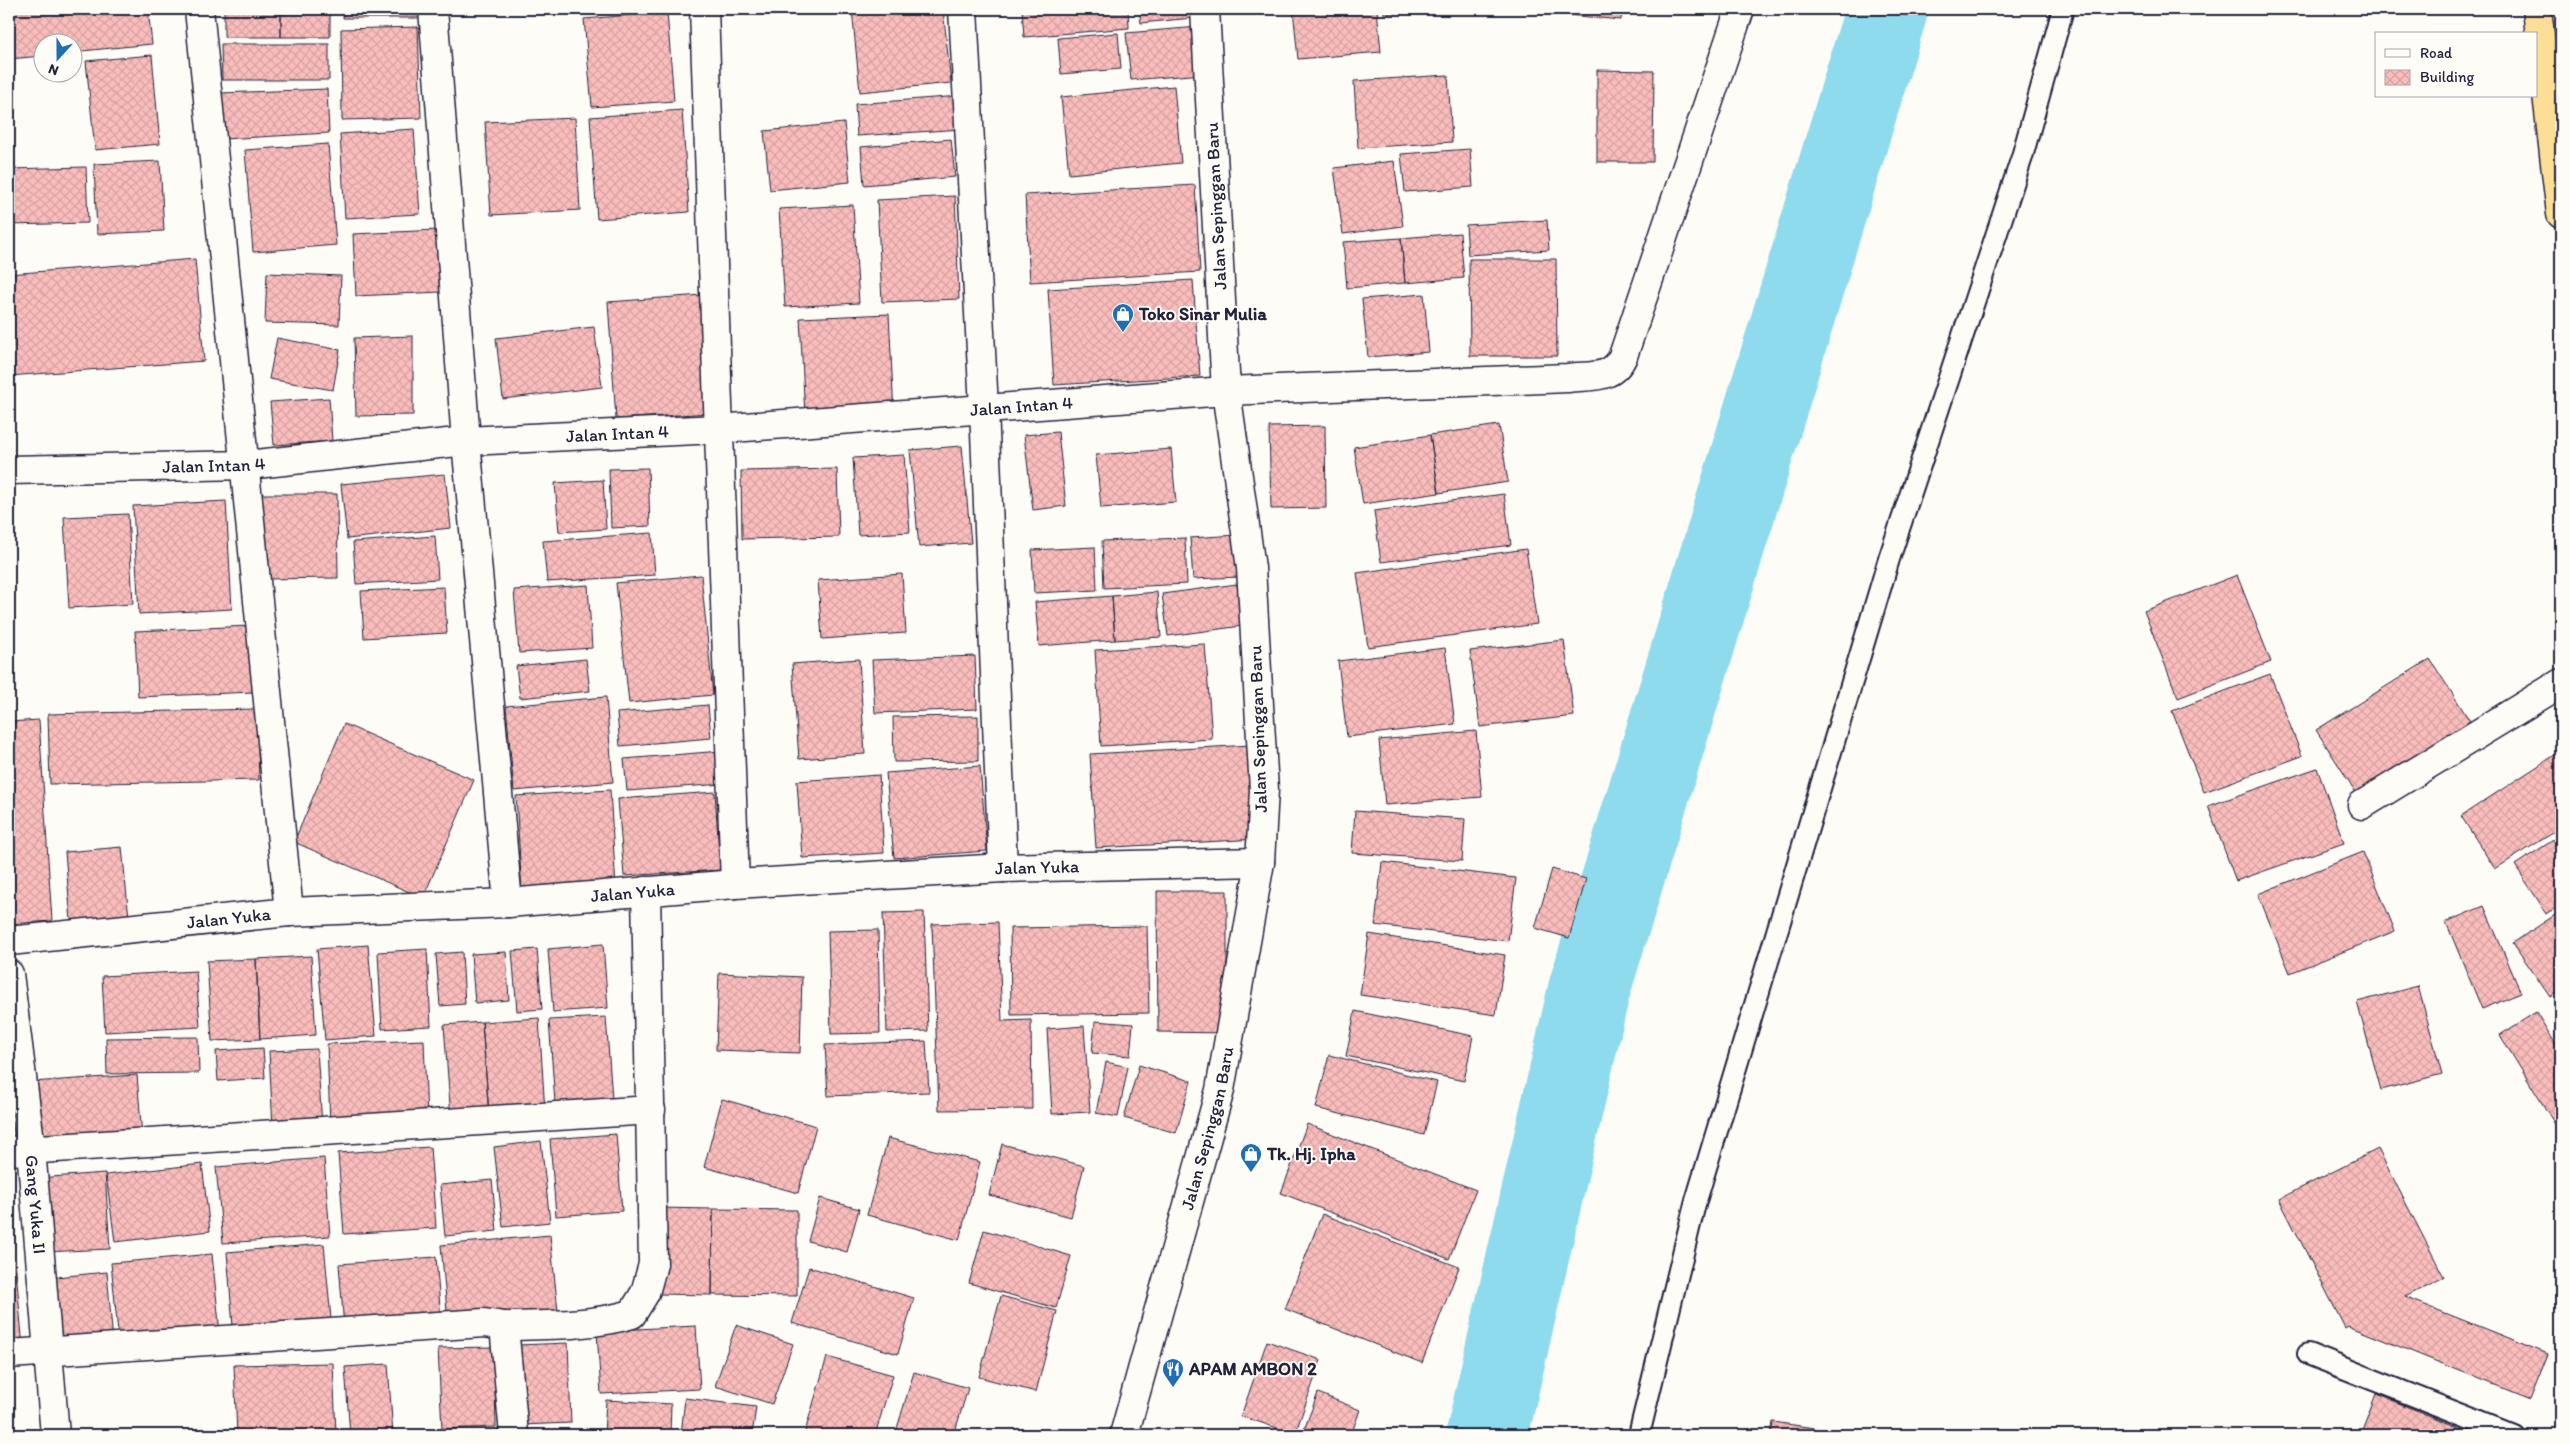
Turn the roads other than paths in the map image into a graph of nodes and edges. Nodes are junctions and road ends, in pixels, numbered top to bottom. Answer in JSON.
{"nodes":[{"id":1,"x":199,"y":9,"type":"edge"},
{"id":2,"x":433,"y":9,"type":"edge"},
{"id":3,"x":704,"y":9,"type":"edge"},
{"id":4,"x":963,"y":9,"type":"edge"},
{"id":5,"x":1205,"y":9,"type":"edge"},
{"id":6,"x":1740,"y":9,"type":"edge"},
{"id":7,"x":2063,"y":9,"type":"edge"},
{"id":8,"x":2537,"y":9,"type":"edge"},
{"id":9,"x":2561,"y":214,"type":"edge"},
{"id":10,"x":1226,"y":391,"type":"junction"},
{"id":11,"x":984,"y":408,"type":"junction"},
{"id":12,"x":718,"y":429,"type":"junction"},
{"id":13,"x":466,"y":440,"type":"junction"},
{"id":14,"x":246,"y":465,"type":"junction"},
{"id":15,"x":9,"y":470,"type":"edge"},
{"id":16,"x":2561,"y":683,"type":"edge"},
{"id":17,"x":2362,"y":805,"type":"dead end"},
{"id":18,"x":1260,"y":862,"type":"junction"},
{"id":19,"x":1003,"y":868,"type":"junction"},
{"id":20,"x":735,"y":884,"type":"junction"},
{"id":21,"x":646,"y":891,"type":"junction"},
{"id":22,"x":508,"y":902,"type":"junction"},
{"id":23,"x":290,"y":912,"type":"junction"},
{"id":24,"x":9,"y":941,"type":"edge"},
{"id":25,"x":9,"y":974,"type":"edge"},
{"id":26,"x":650,"y":1110,"type":"junction"},
{"id":27,"x":20,"y":1150,"type":"edge"},
{"id":28,"x":504,"y":1326,"type":"junction"},
{"id":29,"x":48,"y":1351,"type":"junction"},
{"id":30,"x":9,"y":1354,"type":"edge"},
{"id":31,"x":2308,"y":1354,"type":"dead end"},
{"id":32,"x":55,"y":1435,"type":"edge"},
{"id":33,"x":514,"y":1435,"type":"edge"},
{"id":34,"x":1124,"y":1435,"type":"edge"},
{"id":35,"x":1639,"y":1435,"type":"edge"},
{"id":36,"x":2513,"y":1435,"type":"edge"}],
"edges":[{"from":1,"to":14,"type":"street"},
{"from":2,"to":13,"type":"street"},
{"from":3,"to":12,"type":"street"},
{"from":4,"to":11,"type":"street"},
{"from":5,"to":10,"type":"street","name":"Jalan Sepinggan Baru"},
{"from":6,"to":10,"type":"street","name":"Jalan Intan 4"},
{"from":7,"to":35,"type":"lane"},
{"from":8,"to":9,"type":"highway"},
{"from":10,"to":11,"type":"street","name":"Jalan Intan 4"},
{"from":10,"to":18,"type":"street","name":"Jalan Sepinggan Baru"},
{"from":11,"to":12,"type":"street","name":"Jalan Intan 4"},
{"from":11,"to":19,"type":"street"},
{"from":12,"to":13,"type":"street","name":"Jalan Intan 4"},
{"from":12,"to":20,"type":"street"},
{"from":13,"to":14,"type":"street","name":"Jalan Intan 4"},
{"from":13,"to":22,"type":"street"},
{"from":14,"to":15,"type":"street","name":"Jalan Intan 4"},
{"from":14,"to":23,"type":"street"},
{"from":16,"to":17,"type":"street"},
{"from":18,"to":19,"type":"street","name":"Jalan Yuka"},
{"from":18,"to":34,"type":"street","name":"Jalan Sepinggan Baru"},
{"from":19,"to":20,"type":"street","name":"Jalan Yuka"},
{"from":20,"to":21,"type":"street","name":"Jalan Yuka"},
{"from":21,"to":22,"type":"street","name":"Jalan Yuka"},
{"from":21,"to":26,"type":"street"},
{"from":22,"to":23,"type":"street","name":"Jalan Yuka"},
{"from":23,"to":24,"type":"street","name":"Jalan Yuka"},
{"from":25,"to":27,"type":"street","name":"Gang Yuka II"},
{"from":26,"to":27,"type":"street"},
{"from":26,"to":28,"type":"street"},
{"from":27,"to":29,"type":"street","name":"Gang Yuka II"},
{"from":28,"to":29,"type":"street"},
{"from":28,"to":33,"type":"street"},
{"from":29,"to":30,"type":"street"},
{"from":29,"to":32,"type":"street","name":"Gang Yuka II"},
{"from":31,"to":36,"type":"lane"}]}
